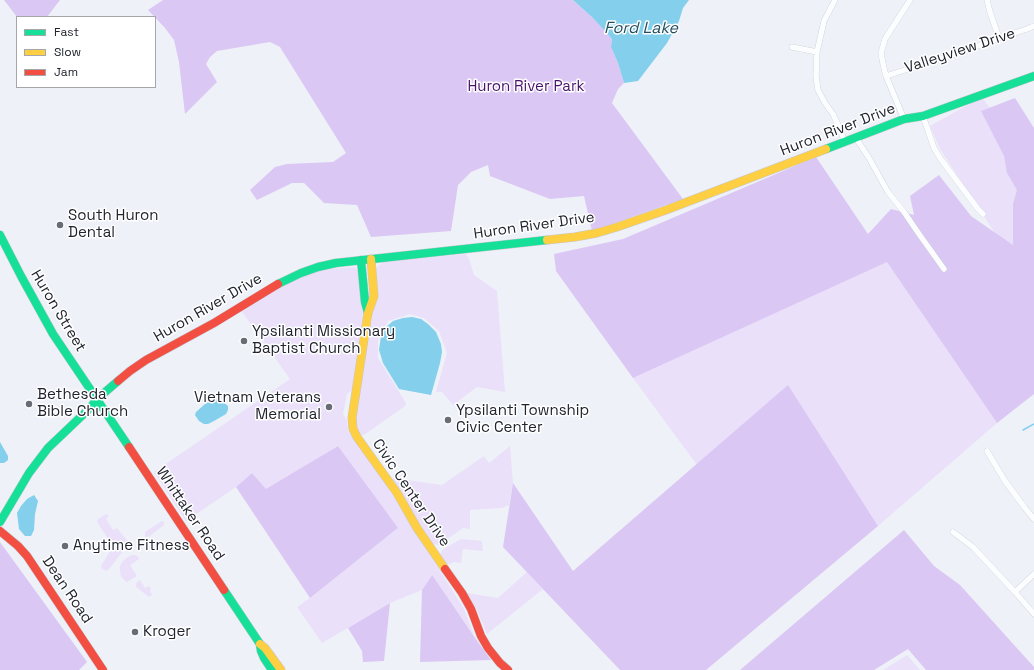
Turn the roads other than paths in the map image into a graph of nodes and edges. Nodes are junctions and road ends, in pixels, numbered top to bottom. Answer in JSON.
{"nodes":[{"id":1,"x":835,"y":0,"type":"edge"},
{"id":2,"x":910,"y":0,"type":"edge"},
{"id":3,"x":987,"y":0,"type":"edge"},
{"id":4,"x":1034,"y":26,"type":"edge"},
{"id":5,"x":999,"y":38,"type":"junction"},
{"id":6,"x":792,"y":47,"type":"dead end"},
{"id":7,"x":817,"y":52,"type":"junction"},
{"id":8,"x":886,"y":76,"type":"junction"},
{"id":9,"x":1034,"y":76,"type":"edge"},
{"id":10,"x":923,"y":116,"type":"junction"},
{"id":11,"x":904,"y":119,"type":"junction"},
{"id":12,"x":856,"y":138,"type":"junction"},
{"id":13,"x":845,"y":142,"type":"junction"},
{"id":14,"x":983,"y":214,"type":"dead end"},
{"id":15,"x":0,"y":235,"type":"edge"},
{"id":16,"x":371,"y":259,"type":"junction"},
{"id":17,"x":361,"y":260,"type":"junction"},
{"id":18,"x":944,"y":269,"type":"dead end"},
{"id":19,"x":368,"y":313,"type":"junction"},
{"id":20,"x":97,"y":400,"type":"junction"},
{"id":21,"x":987,"y":451,"type":"dead end"},
{"id":22,"x":1034,"y":518,"type":"edge"},
{"id":23,"x":0,"y":522,"type":"edge"},
{"id":24,"x":0,"y":531,"type":"edge"},
{"id":25,"x":953,"y":532,"type":"dead end"},
{"id":26,"x":1034,"y":574,"type":"edge"},
{"id":27,"x":1015,"y":592,"type":"junction"},
{"id":28,"x":1034,"y":614,"type":"edge"},
{"id":29,"x":260,"y":644,"type":"junction"},
{"id":30,"x":103,"y":670,"type":"edge"},
{"id":31,"x":272,"y":670,"type":"edge"},
{"id":32,"x":281,"y":670,"type":"edge"},
{"id":33,"x":508,"y":670,"type":"edge"}],
"edges":[{"from":1,"to":7,"type":"street"},
{"from":2,"to":8,"type":"street"},
{"from":3,"to":5,"type":"street"},
{"from":4,"to":5,"type":"street","name":"Valleyview Drive"},
{"from":5,"to":8,"type":"street","name":"Valleyview Drive"},
{"from":6,"to":7,"type":"street"},
{"from":7,"to":13,"type":"street"},
{"from":8,"to":11,"type":"street"},
{"from":9,"to":10,"type":"main road","name":"Huron River Drive"},
{"from":10,"to":11,"type":"main road","name":"Huron River Drive"},
{"from":10,"to":14,"type":"street"},
{"from":11,"to":12,"type":"main road","name":"Huron River Drive"},
{"from":12,"to":13,"type":"main road","name":"Huron River Drive"},
{"from":12,"to":18,"type":"street"},
{"from":13,"to":16,"type":"main road","name":"Huron River Drive"},
{"from":15,"to":20,"type":"main road","name":"Huron Street"},
{"from":16,"to":17,"type":"main road","name":"Huron River Drive"},
{"from":16,"to":19,"type":"main road","name":"Civic Center Drive"},
{"from":17,"to":19,"type":"main road","name":"Civic Center Drive"},
{"from":17,"to":20,"type":"main road","name":"Huron River Drive"},
{"from":19,"to":33,"type":"main road","name":"Civic Center Drive"},
{"from":20,"to":23,"type":"main road","name":"Huron River Drive"},
{"from":20,"to":29,"type":"main road","name":"Whittaker Road"},
{"from":21,"to":22,"type":"street"},
{"from":24,"to":30,"type":"main road","name":"Dean Road"},
{"from":25,"to":27,"type":"street"},
{"from":26,"to":27,"type":"street"},
{"from":27,"to":28,"type":"street"},
{"from":29,"to":31,"type":"main road","name":"Whittaker Road"},
{"from":29,"to":32,"type":"main road","name":"Whittaker Road"}]}
